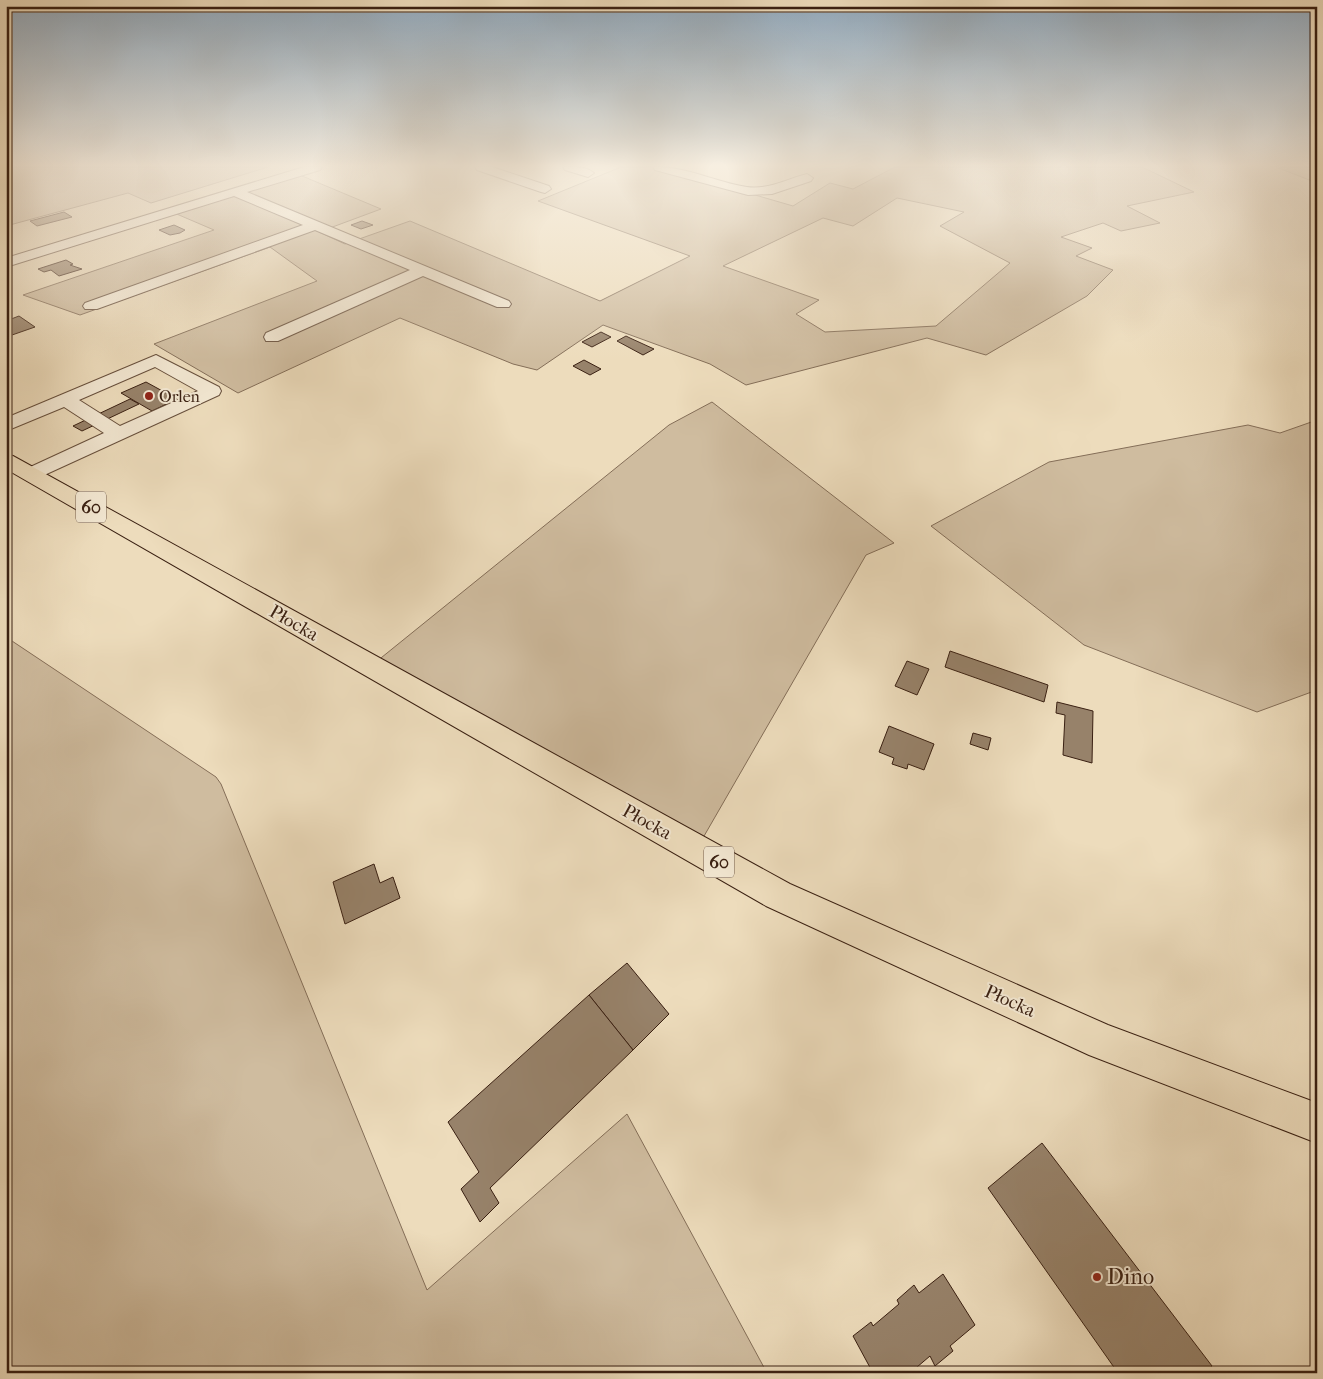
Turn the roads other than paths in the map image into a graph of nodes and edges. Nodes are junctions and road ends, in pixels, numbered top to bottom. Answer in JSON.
{"nodes":[{"id":1,"x":108,"y":231,"type":"edge"},
{"id":2,"x":299,"y":231,"type":"edge"},
{"id":3,"x":332,"y":231,"type":"edge"},
{"id":4,"x":6,"y":263,"type":"edge"},
{"id":5,"x":423,"y":270,"type":"junction"},
{"id":6,"x":503,"y":304,"type":"dead end"},
{"id":7,"x":91,"y":306,"type":"dead end"},
{"id":8,"x":272,"y":337,"type":"dead end"},
{"id":9,"x":65,"y":399,"type":"junction"},
{"id":10,"x":6,"y":425,"type":"edge"},
{"id":11,"x":119,"y":434,"type":"junction"},
{"id":12,"x":6,"y":460,"type":"edge"},
{"id":13,"x":33,"y":473,"type":"junction"},
{"id":14,"x":1317,"y":1123,"type":"edge"}],
"edges":[{"from":1,"to":4,"type":"street"},
{"from":2,"to":7,"type":"street"},
{"from":3,"to":5,"type":"street"},
{"from":5,"to":6,"type":"street"},
{"from":5,"to":8,"type":"street"},
{"from":9,"to":10,"type":"street"},
{"from":9,"to":11,"type":"street"},
{"from":9,"to":11,"type":"street"},
{"from":11,"to":13,"type":"street"},
{"from":12,"to":13,"type":"main road","name":"Płocka","number":"60"},
{"from":13,"to":14,"type":"main road","name":"Płocka","number":"60"}]}
